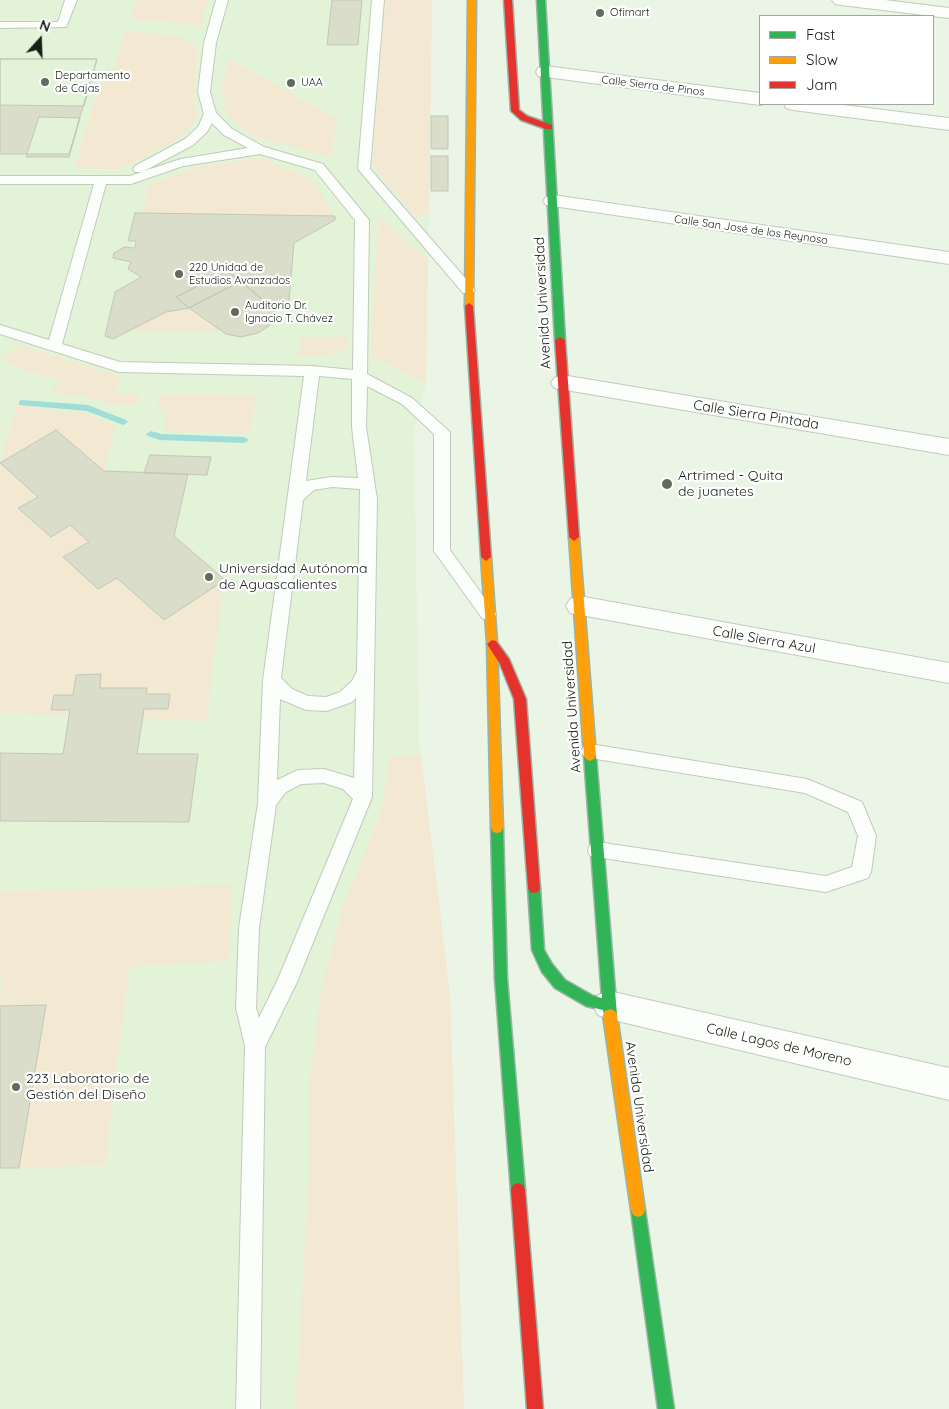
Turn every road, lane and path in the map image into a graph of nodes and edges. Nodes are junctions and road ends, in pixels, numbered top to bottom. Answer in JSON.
{"nodes":[{"id":1,"x":72,"y":0,"type":"edge"},
{"id":2,"x":222,"y":0,"type":"edge"},
{"id":3,"x":378,"y":0,"type":"edge"},
{"id":4,"x":472,"y":0,"type":"edge"},
{"id":5,"x":508,"y":0,"type":"edge"},
{"id":6,"x":541,"y":0,"type":"edge"},
{"id":7,"x":841,"y":0,"type":"edge"},
{"id":8,"x":949,"y":13,"type":"edge"},
{"id":9,"x":0,"y":25,"type":"edge"},
{"id":10,"x":545,"y":72,"type":"junction"},
{"id":11,"x":759,"y":100,"type":"edge"},
{"id":12,"x":801,"y":105,"type":"edge"},
{"id":13,"x":210,"y":114,"type":"junction"},
{"id":14,"x":949,"y":124,"type":"edge"},
{"id":15,"x":549,"y":126,"type":"junction"},
{"id":16,"x":260,"y":150,"type":"junction"},
{"id":17,"x":0,"y":180,"type":"edge"},
{"id":18,"x":101,"y":180,"type":"junction"},
{"id":19,"x":117,"y":180,"type":"junction"},
{"id":20,"x":553,"y":201,"type":"junction"},
{"id":21,"x":949,"y":258,"type":"edge"},
{"id":22,"x":468,"y":290,"type":"junction"},
{"id":23,"x":0,"y":328,"type":"edge"},
{"id":24,"x":54,"y":346,"type":"junction"},
{"id":25,"x":312,"y":371,"type":"junction"},
{"id":26,"x":358,"y":376,"type":"junction"},
{"id":27,"x":562,"y":383,"type":"junction"},
{"id":28,"x":949,"y":447,"type":"edge"},
{"id":29,"x":368,"y":484,"type":"junction"},
{"id":30,"x":294,"y":500,"type":"junction"},
{"id":31,"x":579,"y":606,"type":"junction"},
{"id":32,"x":488,"y":614,"type":"junction"},
{"id":33,"x":492,"y":643,"type":"junction"},
{"id":34,"x":366,"y":670,"type":"junction"},
{"id":35,"x":949,"y":673,"type":"edge"},
{"id":36,"x":272,"y":680,"type":"junction"},
{"id":37,"x":590,"y":751,"type":"junction"},
{"id":38,"x":362,"y":796,"type":"junction"},
{"id":39,"x":267,"y":803,"type":"junction"},
{"id":40,"x":597,"y":850,"type":"junction"},
{"id":41,"x":609,"y":1005,"type":"junction"},
{"id":42,"x":255,"y":1046,"type":"junction"},
{"id":43,"x":949,"y":1084,"type":"edge"},
{"id":44,"x":248,"y":1409,"type":"edge"},
{"id":45,"x":535,"y":1409,"type":"edge"},
{"id":46,"x":666,"y":1409,"type":"edge"}],
"edges":[{"from":1,"to":9,"type":"lane"},
{"from":2,"to":13,"type":"lane"},
{"from":3,"to":22,"type":"lane"},
{"from":4,"to":22,"type":"main road"},
{"from":5,"to":15,"type":"main road"},
{"from":6,"to":10,"type":"main road","name":"Avenida Universidad"},
{"from":7,"to":8,"type":"street"},
{"from":10,"to":11,"type":"street","name":"Calle Sierra de Pinos"},
{"from":10,"to":15,"type":"main road","name":"Avenida Universidad"},
{"from":12,"to":14,"type":"street"},
{"from":13,"to":16,"type":"lane"},
{"from":13,"to":19,"type":"lane"},
{"from":15,"to":20,"type":"main road","name":"Avenida Universidad"},
{"from":16,"to":19,"type":"lane"},
{"from":16,"to":26,"type":"lane"},
{"from":17,"to":18,"type":"lane"},
{"from":18,"to":19,"type":"lane"},
{"from":18,"to":24,"type":"lane"},
{"from":20,"to":21,"type":"street","name":"Calle San José de los Reynoso"},
{"from":20,"to":27,"type":"main road","name":"Avenida Universidad"},
{"from":22,"to":32,"type":"main road"},
{"from":23,"to":24,"type":"lane"},
{"from":24,"to":25,"type":"lane"},
{"from":25,"to":26,"type":"lane"},
{"from":25,"to":30,"type":"lane"},
{"from":26,"to":29,"type":"lane"},
{"from":26,"to":32,"type":"lane"},
{"from":27,"to":28,"type":"street","name":"Calle Sierra Pintada"},
{"from":27,"to":31,"type":"main road","name":"Avenida Universidad"},
{"from":29,"to":30,"type":"lane"},
{"from":29,"to":34,"type":"lane"},
{"from":30,"to":36,"type":"lane"},
{"from":31,"to":35,"type":"street","name":"Calle Sierra Azul"},
{"from":31,"to":37,"type":"main road","name":"Avenida Universidad"},
{"from":32,"to":33,"type":"main road"},
{"from":33,"to":41,"type":"main road"},
{"from":33,"to":45,"type":"main road"},
{"from":34,"to":36,"type":"lane"},
{"from":34,"to":38,"type":"lane"},
{"from":36,"to":39,"type":"lane"},
{"from":37,"to":40,"type":"main road","name":"Avenida Universidad"},
{"from":37,"to":40,"type":"lane"},
{"from":38,"to":39,"type":"lane"},
{"from":38,"to":42,"type":"lane"},
{"from":39,"to":42,"type":"lane"},
{"from":40,"to":41,"type":"main road","name":"Avenida Universidad"},
{"from":41,"to":43,"type":"street","name":"Calle Lagos de Moreno"},
{"from":41,"to":46,"type":"main road","name":"Avenida Universidad"},
{"from":42,"to":44,"type":"lane"}]}
